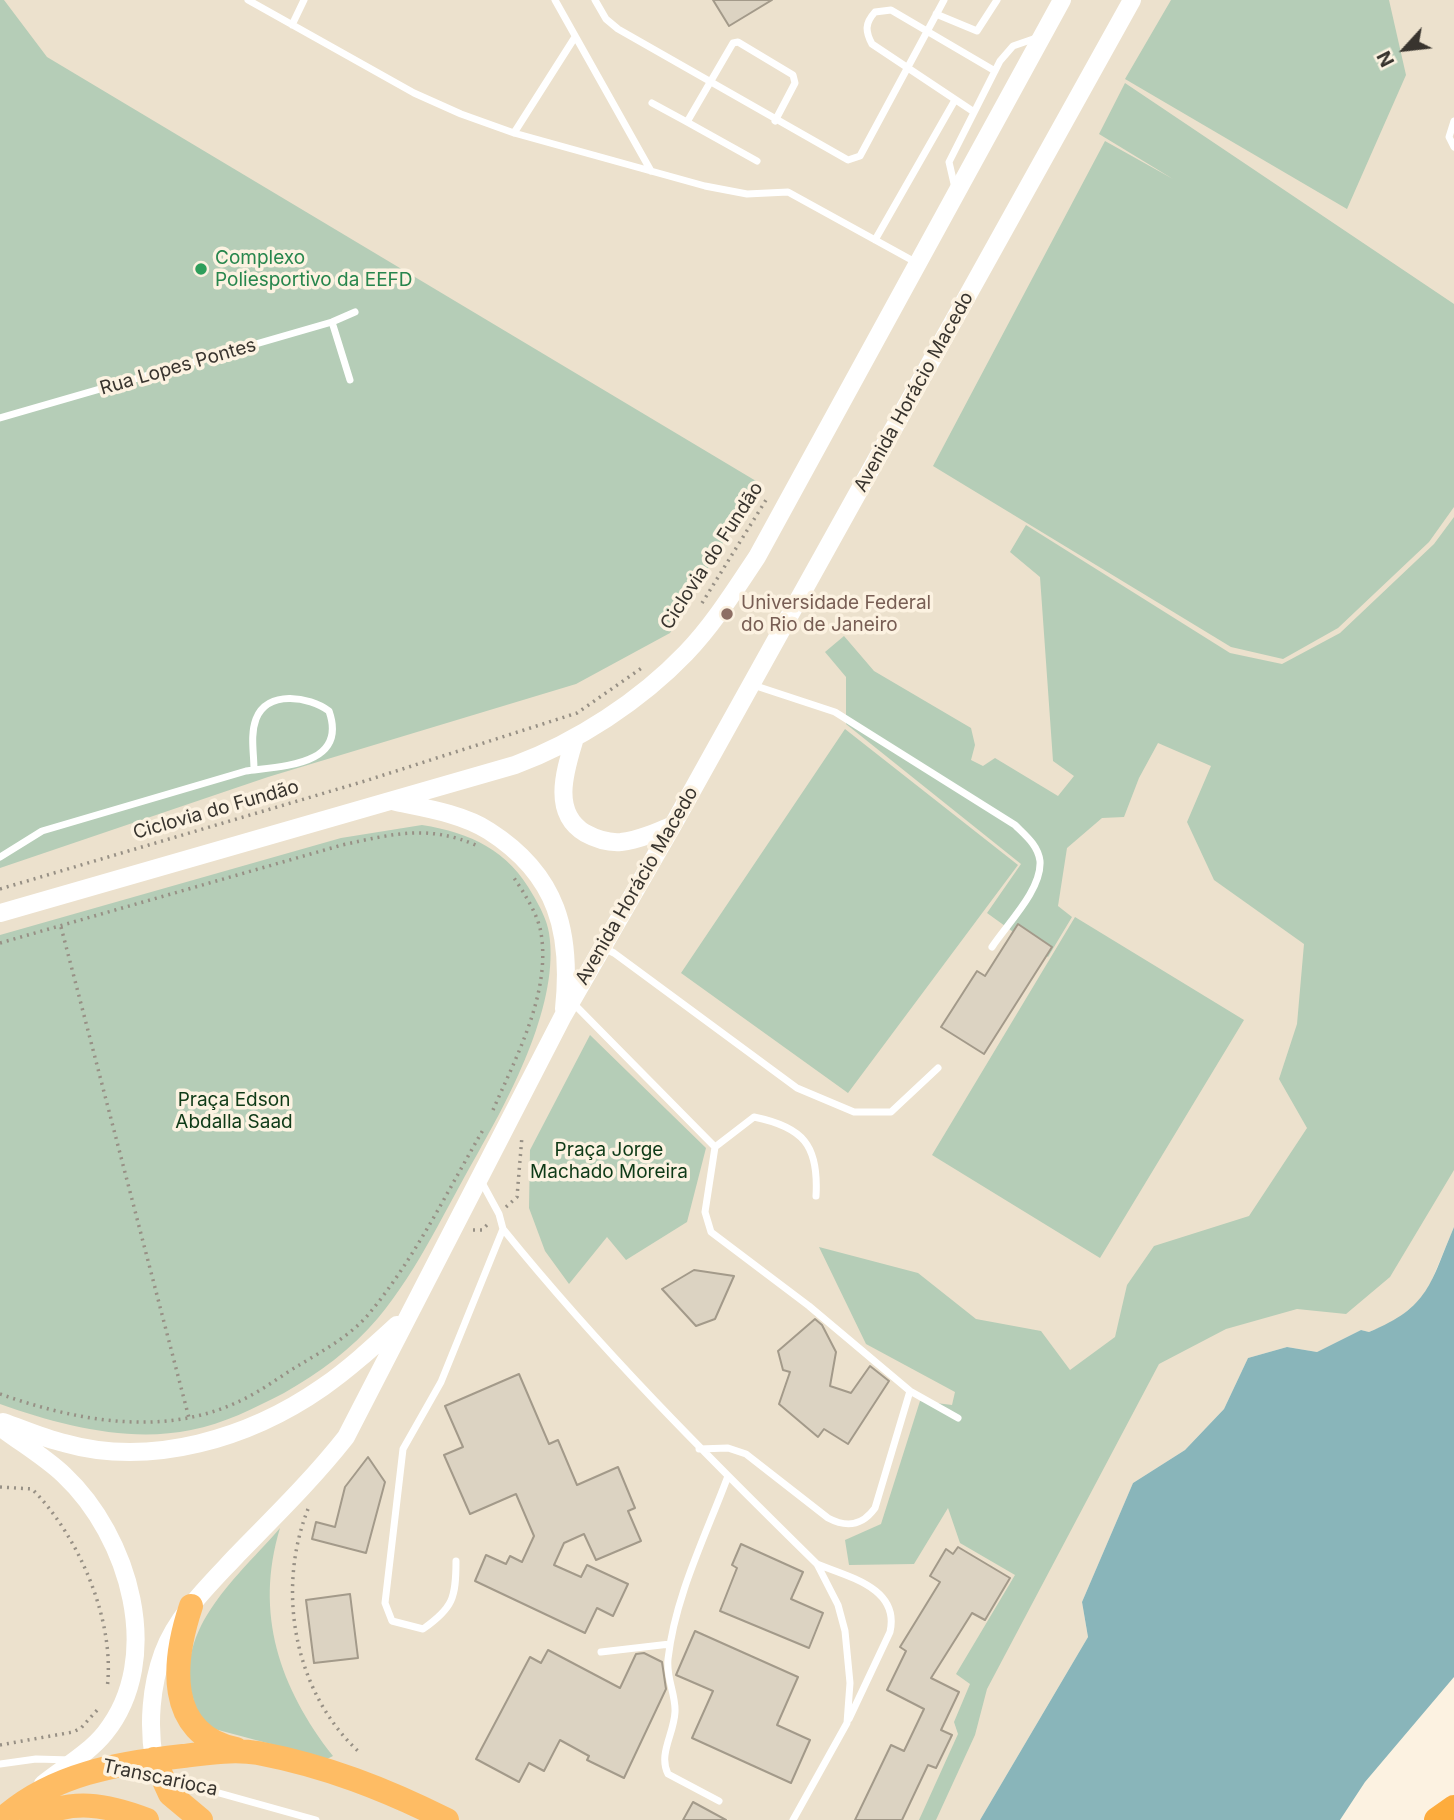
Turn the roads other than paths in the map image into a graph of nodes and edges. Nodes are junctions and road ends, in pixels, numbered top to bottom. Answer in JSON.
{"nodes":[{"id":1,"x":248,"y":0,"type":"edge"},
{"id":2,"x":303,"y":0,"type":"edge"},
{"id":3,"x":555,"y":0,"type":"edge"},
{"id":4,"x":595,"y":0,"type":"edge"},
{"id":5,"x":944,"y":0,"type":"edge"},
{"id":6,"x":997,"y":0,"type":"edge"},
{"id":7,"x":1062,"y":0,"type":"edge"},
{"id":8,"x":1132,"y":0,"type":"edge"},
{"id":9,"x":936,"y":14,"type":"junction"},
{"id":10,"x":292,"y":25,"type":"junction"},
{"id":11,"x":926,"y":34,"type":"junction"},
{"id":12,"x":1043,"y":36,"type":"junction"},
{"id":13,"x":575,"y":37,"type":"junction"},
{"id":14,"x":905,"y":69,"type":"junction"},
{"id":15,"x":995,"y":71,"type":"junction"},
{"id":16,"x":710,"y":83,"type":"junction"},
{"id":17,"x":955,"y":100,"type":"junction"},
{"id":18,"x":652,"y":103,"type":"dead end"},
{"id":19,"x":974,"y":112,"type":"junction"},
{"id":20,"x":775,"y":121,"type":"junction"},
{"id":21,"x":1454,"y":121,"type":"edge"},
{"id":22,"x":687,"y":122,"type":"junction"},
{"id":23,"x":514,"y":133,"type":"junction"},
{"id":24,"x":1454,"y":148,"type":"edge"},
{"id":25,"x":757,"y":161,"type":"dead end"},
{"id":26,"x":652,"y":171,"type":"junction"},
{"id":27,"x":957,"y":191,"type":"junction"},
{"id":28,"x":875,"y":240,"type":"junction"},
{"id":29,"x":917,"y":264,"type":"junction"},
{"id":30,"x":355,"y":312,"type":"dead end"},
{"id":31,"x":332,"y":322,"type":"junction"},
{"id":32,"x":350,"y":380,"type":"dead end"},
{"id":33,"x":0,"y":418,"type":"edge"},
{"id":34,"x":751,"y":684,"type":"junction"},
{"id":35,"x":575,"y":738,"type":"junction"},
{"id":36,"x":254,"y":770,"type":"junction"},
{"id":37,"x":391,"y":801,"type":"junction"},
{"id":38,"x":673,"y":825,"type":"junction"},
{"id":39,"x":0,"y":857,"type":"edge"},
{"id":40,"x":0,"y":913,"type":"edge"},
{"id":41,"x":992,"y":947,"type":"dead end"},
{"id":42,"x":602,"y":948,"type":"junction"},
{"id":43,"x":567,"y":1009,"type":"junction"},
{"id":44,"x":938,"y":1068,"type":"dead end"},
{"id":45,"x":715,"y":1147,"type":"junction"},
{"id":46,"x":478,"y":1175,"type":"junction"},
{"id":47,"x":816,"y":1196,"type":"dead end"},
{"id":48,"x":503,"y":1229,"type":"junction"},
{"id":49,"x":405,"y":1318,"type":"junction"},
{"id":50,"x":910,"y":1391,"type":"junction"},
{"id":51,"x":958,"y":1418,"type":"dead end"},
{"id":52,"x":0,"y":1421,"type":"edge"},
{"id":53,"x":0,"y":1427,"type":"edge"},
{"id":54,"x":699,"y":1449,"type":"junction"},
{"id":55,"x":728,"y":1476,"type":"junction"},
{"id":56,"x":456,"y":1561,"type":"dead end"},
{"id":57,"x":817,"y":1564,"type":"junction"},
{"id":58,"x":191,"y":1606,"type":"junction"},
{"id":59,"x":670,"y":1644,"type":"junction"},
{"id":60,"x":601,"y":1651,"type":"dead end"},
{"id":61,"x":847,"y":1723,"type":"junction"},
{"id":62,"x":254,"y":1753,"type":"junction"},
{"id":63,"x":72,"y":1760,"type":"junction"},
{"id":64,"x":0,"y":1764,"type":"edge"},
{"id":65,"x":142,"y":1769,"type":"junction"},
{"id":66,"x":719,"y":1801,"type":"dead end"},
{"id":67,"x":1454,"y":1808,"type":"edge"},
{"id":68,"x":15,"y":1817,"type":"edge"},
{"id":69,"x":147,"y":1820,"type":"edge"},
{"id":70,"x":201,"y":1820,"type":"edge"},
{"id":71,"x":316,"y":1820,"type":"edge"},
{"id":72,"x":447,"y":1820,"type":"edge"},
{"id":73,"x":793,"y":1820,"type":"edge"},
{"id":74,"x":1437,"y":1820,"type":"edge"}],
"edges":[{"from":1,"to":10,"type":"lane"},
{"from":2,"to":10,"type":"lane"},
{"from":3,"to":13,"type":"lane"},
{"from":4,"to":16,"type":"lane"},
{"from":5,"to":9,"type":"lane"},
{"from":6,"to":9,"type":"lane"},
{"from":7,"to":12,"type":"street"},
{"from":8,"to":34,"type":"street","name":"Avenida Horácio Macedo"},
{"from":9,"to":11,"type":"lane"},
{"from":10,"to":23,"type":"lane"},
{"from":11,"to":14,"type":"lane"},
{"from":11,"to":14,"type":"lane"},
{"from":11,"to":15,"type":"lane"},
{"from":12,"to":15,"type":"lane"},
{"from":12,"to":27,"type":"street"},
{"from":13,"to":23,"type":"lane"},
{"from":13,"to":26,"type":"lane"},
{"from":14,"to":17,"type":"lane"},
{"from":14,"to":20,"type":"lane"},
{"from":15,"to":19,"type":"lane"},
{"from":16,"to":20,"type":"lane"},
{"from":16,"to":20,"type":"lane"},
{"from":16,"to":22,"type":"lane"},
{"from":17,"to":19,"type":"lane"},
{"from":17,"to":28,"type":"lane"},
{"from":18,"to":22,"type":"lane"},
{"from":19,"to":27,"type":"lane"},
{"from":21,"to":24,"type":"lane"},
{"from":22,"to":25,"type":"lane"},
{"from":23,"to":26,"type":"lane"},
{"from":26,"to":28,"type":"lane"},
{"from":27,"to":29,"type":"street"},
{"from":28,"to":29,"type":"lane"},
{"from":29,"to":35,"type":"street"},
{"from":30,"to":31,"type":"lane","name":"Rua Lopes Pontes"},
{"from":31,"to":32,"type":"lane"},
{"from":31,"to":33,"type":"lane","name":"Rua Lopes Pontes"},
{"from":34,"to":38,"type":"street","name":"Avenida Horácio Macedo"},
{"from":34,"to":41,"type":"lane"},
{"from":35,"to":37,"type":"street"},
{"from":35,"to":38,"type":"street"},
{"from":36,"to":36,"type":"lane"},
{"from":36,"to":39,"type":"lane"},
{"from":37,"to":40,"type":"street"},
{"from":37,"to":43,"type":"street"},
{"from":38,"to":42,"type":"street","name":"Avenida Horácio Macedo"},
{"from":42,"to":43,"type":"street","name":"Avenida Horácio Macedo"},
{"from":42,"to":44,"type":"lane"},
{"from":43,"to":45,"type":"lane"},
{"from":43,"to":46,"type":"street","name":"Avenida Horácio Macedo"},
{"from":45,"to":47,"type":"lane"},
{"from":45,"to":50,"type":"lane"},
{"from":46,"to":48,"type":"lane"},
{"from":46,"to":49,"type":"street","name":"Avenida Horácio Macedo"},
{"from":48,"to":54,"type":"lane"},
{"from":48,"to":56,"type":"lane"},
{"from":49,"to":52,"type":"street"},
{"from":49,"to":58,"type":"street","name":"Avenida Horácio Macedo"},
{"from":50,"to":51,"type":"lane"},
{"from":50,"to":54,"type":"lane"},
{"from":53,"to":63,"type":"street"},
{"from":54,"to":55,"type":"lane"},
{"from":55,"to":57,"type":"lane"},
{"from":55,"to":59,"type":"lane"},
{"from":57,"to":61,"type":"lane"},
{"from":57,"to":61,"type":"lane"},
{"from":58,"to":62,"type":"highway"},
{"from":58,"to":65,"type":"street","name":"Avenida Horácio Macedo"},
{"from":59,"to":60,"type":"lane"},
{"from":59,"to":66,"type":"lane"},
{"from":61,"to":73,"type":"lane"},
{"from":62,"to":65,"type":"highway"},
{"from":62,"to":72,"type":"highway"},
{"from":63,"to":64,"type":"lane","name":"Transcarioca"},
{"from":63,"to":65,"type":"lane","name":"Transcarioca"},
{"from":63,"to":68,"type":"street"},
{"from":65,"to":68,"type":"highway"},
{"from":65,"to":70,"type":"highway"},
{"from":65,"to":71,"type":"lane","name":"Transcarioca"},
{"from":67,"to":74,"type":"highway"},
{"from":68,"to":69,"type":"highway"}]}
